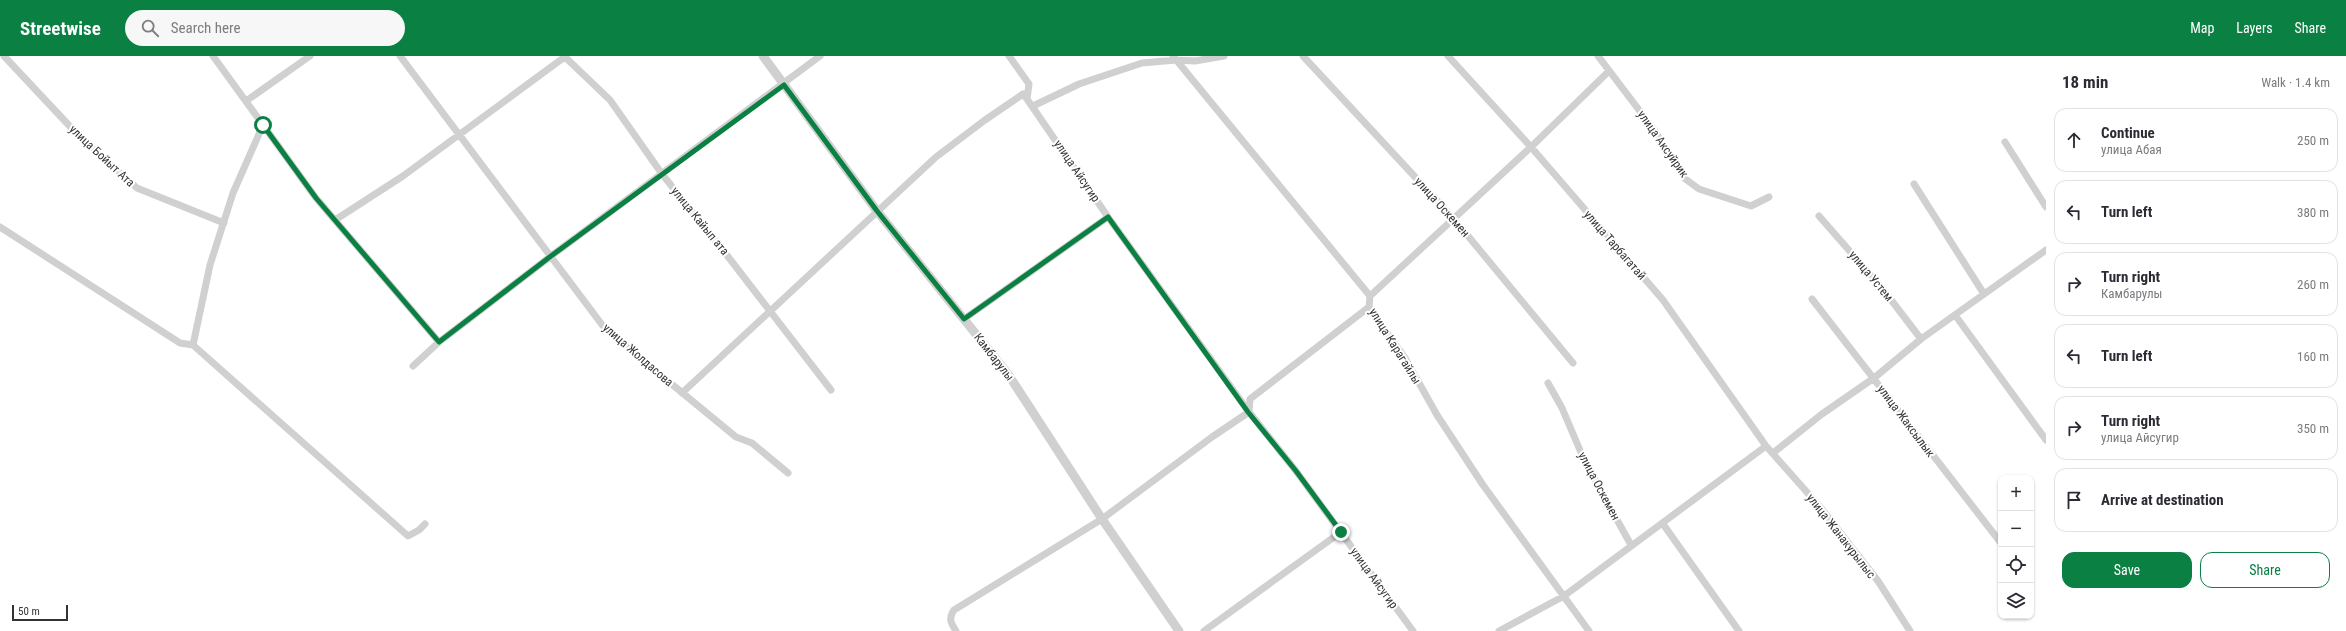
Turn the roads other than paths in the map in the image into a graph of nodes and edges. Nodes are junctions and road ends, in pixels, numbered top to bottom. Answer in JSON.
{"nodes":[{"id":1,"x":4,"y":56,"type":"edge"},
{"id":2,"x":213,"y":56,"type":"edge"},
{"id":3,"x":310,"y":56,"type":"edge"},
{"id":4,"x":400,"y":56,"type":"edge"},
{"id":5,"x":565,"y":56,"type":"edge"},
{"id":6,"x":763,"y":56,"type":"edge"},
{"id":7,"x":820,"y":56,"type":"edge"},
{"id":8,"x":1009,"y":56,"type":"edge"},
{"id":9,"x":1224,"y":56,"type":"edge"},
{"id":10,"x":1303,"y":56,"type":"edge"},
{"id":11,"x":1448,"y":56,"type":"edge"},
{"id":12,"x":1598,"y":56,"type":"edge"},
{"id":13,"x":1174,"y":58,"type":"edge"},
{"id":14,"x":1609,"y":71,"type":"junction"},
{"id":15,"x":784,"y":85,"type":"junction"},
{"id":16,"x":1027,"y":99,"type":"junction"},
{"id":17,"x":246,"y":101,"type":"junction"},
{"id":18,"x":1033,"y":106,"type":"junction"},
{"id":19,"x":263,"y":125,"type":"junction"},
{"id":20,"x":458,"y":135,"type":"junction"},
{"id":21,"x":2005,"y":142,"type":"dead end"},
{"id":22,"x":1531,"y":147,"type":"junction"},
{"id":23,"x":662,"y":174,"type":"junction"},
{"id":24,"x":1914,"y":184,"type":"dead end"},
{"id":25,"x":1769,"y":197,"type":"dead end"},
{"id":26,"x":2046,"y":207,"type":"edge"},
{"id":27,"x":877,"y":211,"type":"junction"},
{"id":28,"x":1819,"y":216,"type":"dead end"},
{"id":29,"x":1108,"y":217,"type":"junction"},
{"id":30,"x":1454,"y":219,"type":"junction"},
{"id":31,"x":335,"y":220,"type":"junction"},
{"id":32,"x":224,"y":223,"type":"junction"},
{"id":33,"x":0,"y":226,"type":"edge"},
{"id":34,"x":2046,"y":250,"type":"edge"},
{"id":35,"x":551,"y":256,"type":"junction"},
{"id":36,"x":1984,"y":294,"type":"junction"},
{"id":37,"x":1370,"y":296,"type":"junction"},
{"id":38,"x":1812,"y":299,"type":"dead end"},
{"id":39,"x":1369,"y":307,"type":"junction"},
{"id":40,"x":769,"y":312,"type":"junction"},
{"id":41,"x":1955,"y":315,"type":"junction"},
{"id":42,"x":964,"y":319,"type":"junction"},
{"id":43,"x":1921,"y":339,"type":"junction"},
{"id":44,"x":439,"y":342,"type":"junction"},
{"id":45,"x":193,"y":345,"type":"junction"},
{"id":46,"x":1573,"y":363,"type":"dead end"},
{"id":47,"x":413,"y":366,"type":"dead end"},
{"id":48,"x":1874,"y":378,"type":"junction"},
{"id":49,"x":1548,"y":383,"type":"dead end"},
{"id":50,"x":831,"y":390,"type":"dead end"},
{"id":51,"x":682,"y":393,"type":"junction"},
{"id":52,"x":1248,"y":412,"type":"junction"},
{"id":53,"x":2046,"y":440,"type":"edge"},
{"id":54,"x":1766,"y":446,"type":"junction"},
{"id":55,"x":1773,"y":453,"type":"junction"},
{"id":56,"x":788,"y":473,"type":"dead end"},
{"id":57,"x":1102,"y":519,"type":"junction"},
{"id":58,"x":425,"y":524,"type":"dead end"},
{"id":59,"x":1663,"y":524,"type":"junction"},
{"id":60,"x":1341,"y":532,"type":"junction"},
{"id":61,"x":1998,"y":539,"type":"edge"},
{"id":62,"x":1631,"y":545,"type":"junction"},
{"id":63,"x":1564,"y":596,"type":"junction"},
{"id":64,"x":956,"y":631,"type":"edge"},
{"id":65,"x":1179,"y":631,"type":"edge"},
{"id":66,"x":1204,"y":631,"type":"edge"},
{"id":67,"x":1413,"y":631,"type":"edge"},
{"id":68,"x":1499,"y":631,"type":"edge"},
{"id":69,"x":1589,"y":631,"type":"edge"},
{"id":70,"x":1739,"y":631,"type":"edge"},
{"id":71,"x":1910,"y":631,"type":"edge"}],
"edges":[{"from":1,"to":32,"type":"street","name":"улица Бойыт Ата"},
{"from":2,"to":17,"type":"street"},
{"from":3,"to":17,"type":"street"},
{"from":4,"to":20,"type":"street","name":"улица Жолдасова"},
{"from":5,"to":20,"type":"street"},
{"from":5,"to":23,"type":"street","name":"улица Кайып ата"},
{"from":6,"to":15,"type":"street","name":"Камбарулы"},
{"from":7,"to":15,"type":"street"},
{"from":8,"to":16,"type":"street"},
{"from":9,"to":13,"type":"street"},
{"from":10,"to":30,"type":"street","name":"улица Оскемен"},
{"from":11,"to":22,"type":"street","name":"улица Тарбагатай"},
{"from":12,"to":14,"type":"street","name":"улица Аксуйрик"},
{"from":13,"to":18,"type":"street"},
{"from":13,"to":37,"type":"street","name":"улица Карагайлы"},
{"from":14,"to":22,"type":"street"},
{"from":14,"to":25,"type":"street","name":"улица Аксуйрик"},
{"from":15,"to":23,"type":"street"},
{"from":15,"to":27,"type":"street","name":"Камбарулы"},
{"from":16,"to":18,"type":"street","name":"улица Айсугир"},
{"from":16,"to":27,"type":"street"},
{"from":17,"to":19,"type":"street"},
{"from":18,"to":29,"type":"street","name":"улица Айсугир"},
{"from":19,"to":31,"type":"street"},
{"from":19,"to":32,"type":"street"},
{"from":20,"to":31,"type":"street"},
{"from":20,"to":35,"type":"street","name":"улица Жолдасова"},
{"from":21,"to":26,"type":"street"},
{"from":22,"to":30,"type":"street"},
{"from":22,"to":54,"type":"street","name":"улица Тарбагатай"},
{"from":23,"to":35,"type":"street"},
{"from":23,"to":40,"type":"street","name":"улица Кайып ата"},
{"from":24,"to":36,"type":"street"},
{"from":27,"to":40,"type":"street"},
{"from":27,"to":42,"type":"street","name":"Камбарулы"},
{"from":28,"to":43,"type":"street","name":"улица Устем"},
{"from":29,"to":42,"type":"street"},
{"from":29,"to":52,"type":"street","name":"улица Айсугир"},
{"from":30,"to":37,"type":"street"},
{"from":30,"to":46,"type":"street","name":"улица Оскемен"},
{"from":31,"to":44,"type":"street"},
{"from":32,"to":45,"type":"street"},
{"from":33,"to":45,"type":"street"},
{"from":34,"to":36,"type":"street"},
{"from":35,"to":44,"type":"street"},
{"from":35,"to":51,"type":"street","name":"улица Жолдасова"},
{"from":36,"to":41,"type":"street"},
{"from":37,"to":39,"type":"street","name":"улица Карагайлы"},
{"from":38,"to":48,"type":"street","name":"улица Жаксылык"},
{"from":39,"to":52,"type":"street"},
{"from":39,"to":63,"type":"street","name":"улица Карагайлы"},
{"from":40,"to":50,"type":"street","name":"улица Кайып ата"},
{"from":40,"to":51,"type":"street"},
{"from":41,"to":43,"type":"street"},
{"from":41,"to":53,"type":"street"},
{"from":42,"to":57,"type":"street","name":"Камбарулы"},
{"from":43,"to":48,"type":"street"},
{"from":44,"to":47,"type":"street"},
{"from":45,"to":58,"type":"street"},
{"from":48,"to":55,"type":"street"},
{"from":48,"to":61,"type":"street","name":"улица Жаксылык"},
{"from":49,"to":62,"type":"street","name":"улица Оскемен"},
{"from":51,"to":56,"type":"street","name":"улица Жолдасова"},
{"from":52,"to":57,"type":"street"},
{"from":52,"to":60,"type":"street","name":"улица Айсугир"},
{"from":54,"to":55,"type":"street","name":"улица Жанакурылыс"},
{"from":54,"to":59,"type":"street"},
{"from":55,"to":71,"type":"street","name":"улица Жанакурылыс"},
{"from":57,"to":64,"type":"street"},
{"from":57,"to":65,"type":"street","name":"Камбарулы"},
{"from":59,"to":62,"type":"street"},
{"from":59,"to":70,"type":"street"},
{"from":60,"to":66,"type":"street"},
{"from":60,"to":67,"type":"street","name":"улица Айсугир"},
{"from":62,"to":63,"type":"street"},
{"from":63,"to":68,"type":"street"},
{"from":63,"to":69,"type":"street","name":"улица Карагайлы"}]}
